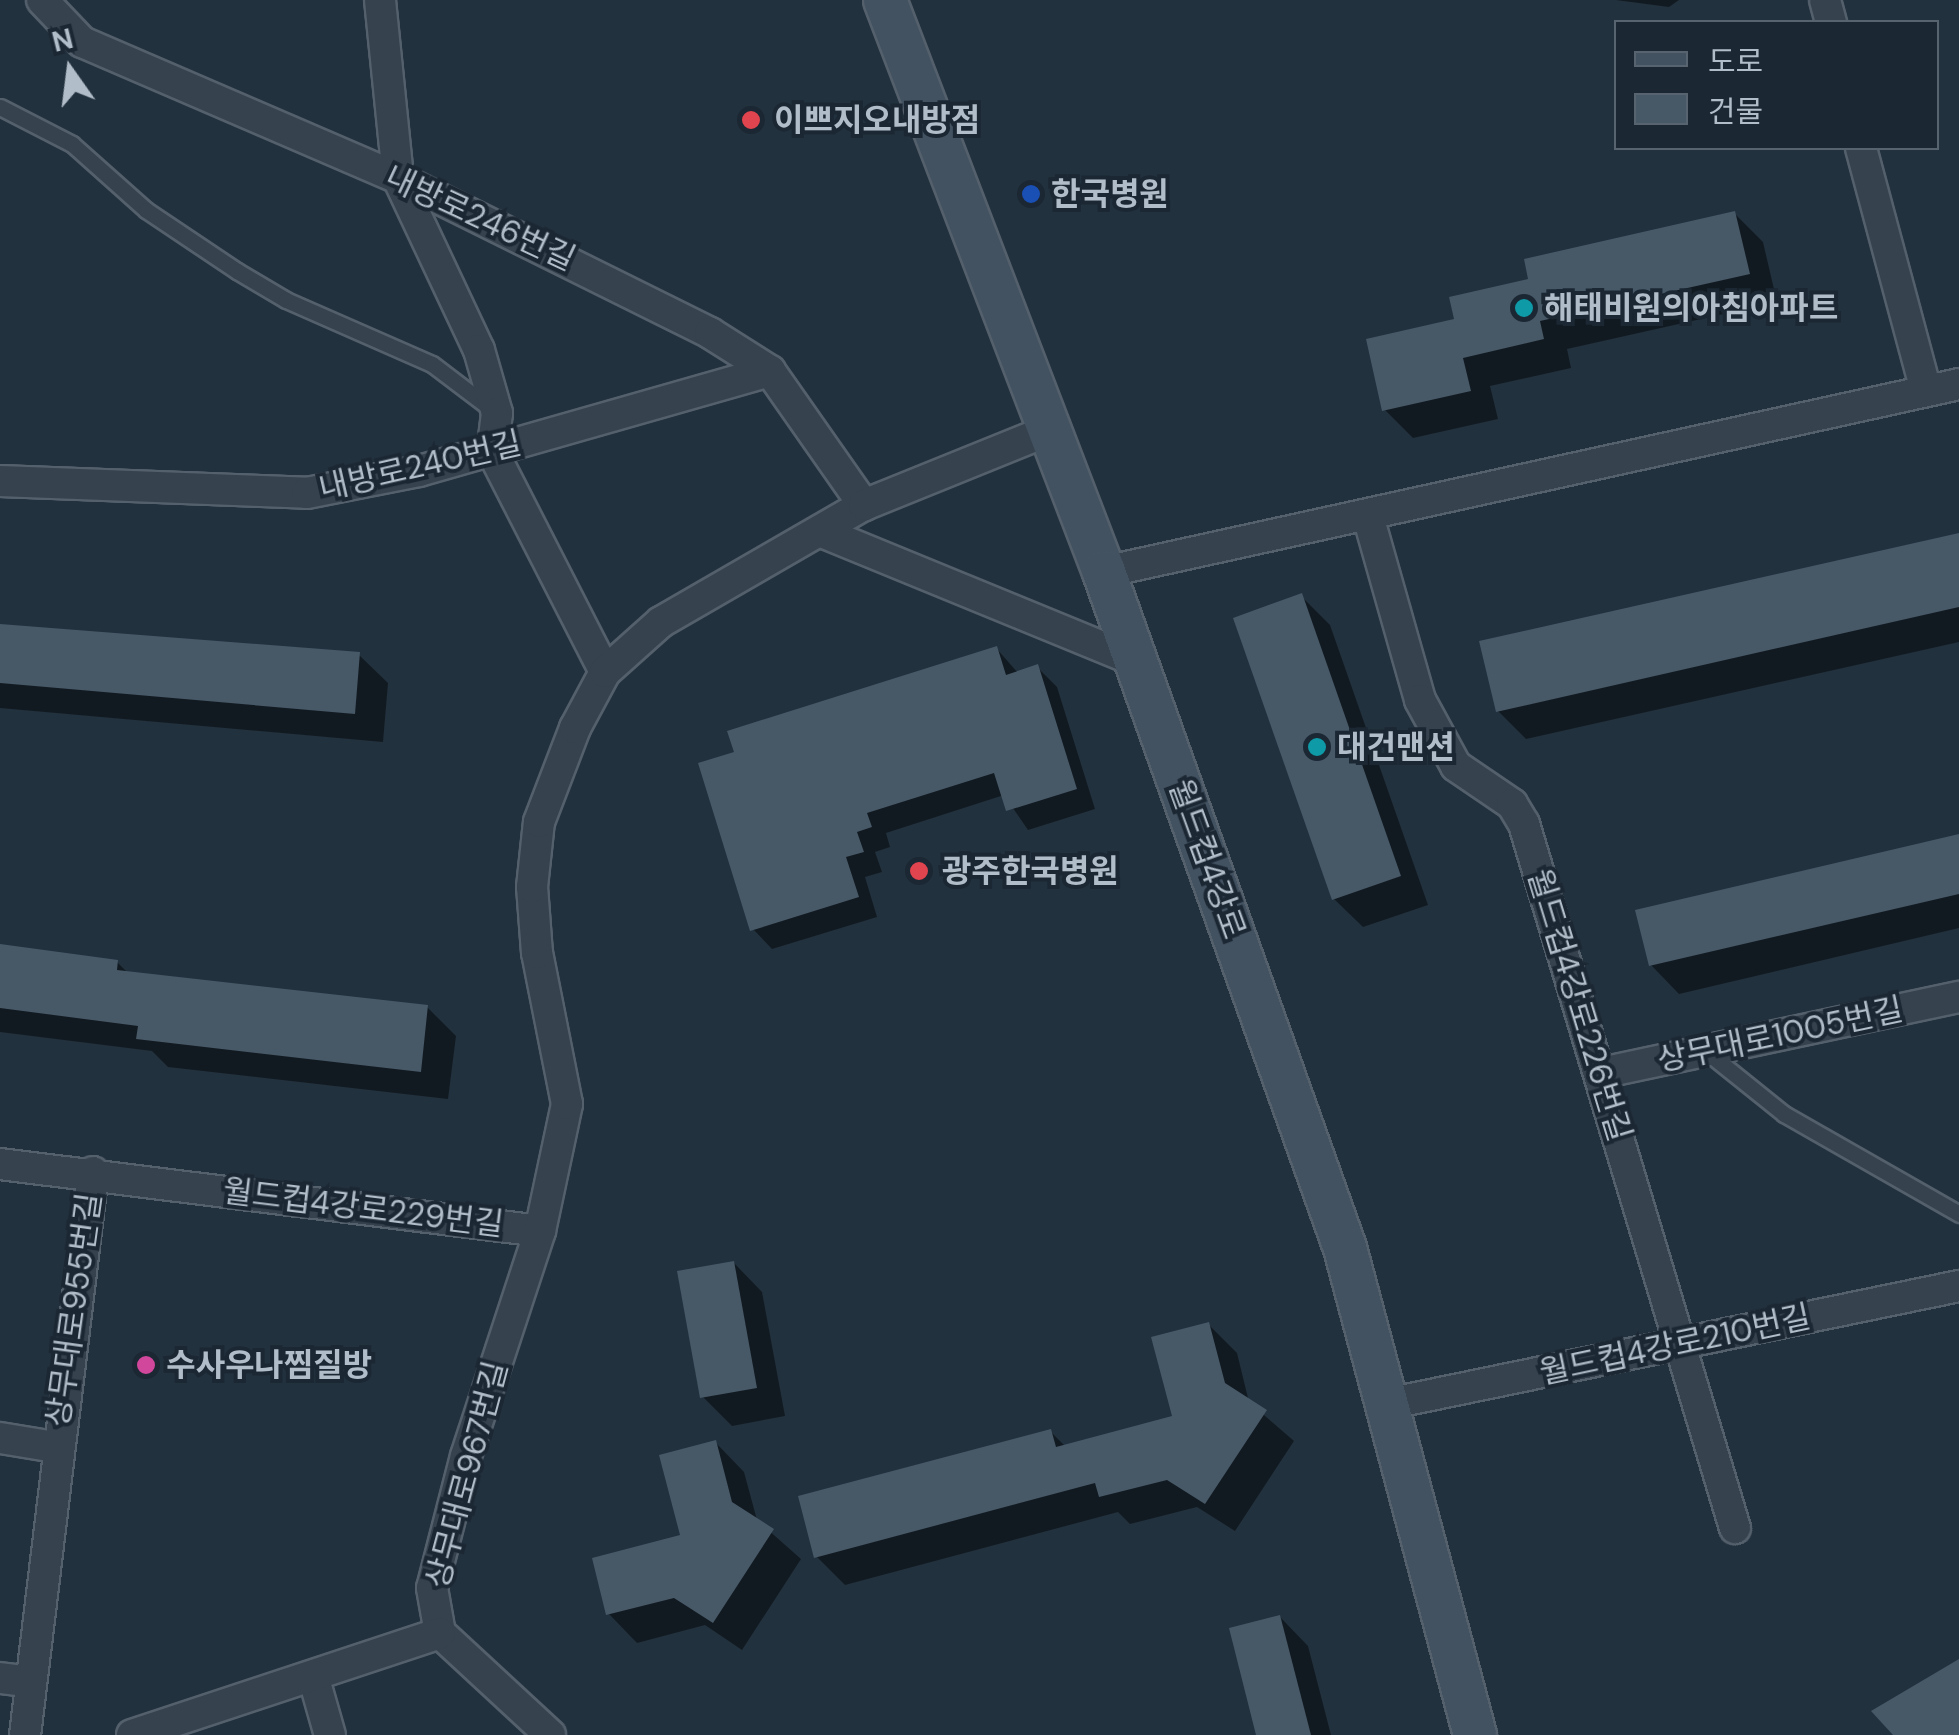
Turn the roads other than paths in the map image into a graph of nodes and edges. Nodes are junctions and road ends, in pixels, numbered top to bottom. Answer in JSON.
{"nodes":[{"id":1,"x":42,"y":0,"type":"edge"},
{"id":2,"x":380,"y":0,"type":"edge"},
{"id":3,"x":885,"y":0,"type":"edge"},
{"id":4,"x":0,"y":107,"type":"edge"},
{"id":5,"x":1862,"y":150,"type":"edge"},
{"id":6,"x":398,"y":178,"type":"junction"},
{"id":7,"x":770,"y":371,"type":"junction"},
{"id":8,"x":1959,"y":384,"type":"edge"},
{"id":9,"x":1926,"y":390,"type":"junction"},
{"id":10,"x":497,"y":414,"type":"junction"},
{"id":11,"x":1047,"y":432,"type":"junction"},
{"id":12,"x":492,"y":452,"type":"junction"},
{"id":13,"x":0,"y":480,"type":"edge"},
{"id":14,"x":864,"y":506,"type":"junction"},
{"id":15,"x":1368,"y":516,"type":"junction"},
{"id":16,"x":822,"y":532,"type":"junction"},
{"id":17,"x":1104,"y":572,"type":"junction"},
{"id":18,"x":1136,"y":661,"type":"junction"},
{"id":19,"x":605,"y":672,"type":"junction"},
{"id":20,"x":1959,"y":997,"type":"edge"},
{"id":21,"x":1704,"y":1050,"type":"junction"},
{"id":22,"x":1600,"y":1073,"type":"junction"},
{"id":23,"x":0,"y":1164,"type":"edge"},
{"id":24,"x":92,"y":1172,"type":"junction"},
{"id":25,"x":1959,"y":1214,"type":"edge"},
{"id":26,"x":540,"y":1231,"type":"junction"},
{"id":27,"x":1959,"y":1286,"type":"edge"},
{"id":28,"x":1681,"y":1344,"type":"junction"},
{"id":29,"x":1392,"y":1403,"type":"junction"},
{"id":30,"x":0,"y":1438,"type":"edge"},
{"id":31,"x":56,"y":1447,"type":"junction"},
{"id":32,"x":1735,"y":1528,"type":"dead end"},
{"id":33,"x":440,"y":1632,"type":"junction"},
{"id":34,"x":0,"y":1678,"type":"edge"},
{"id":35,"x":314,"y":1679,"type":"junction"},
{"id":36,"x":31,"y":1682,"type":"junction"},
{"id":37,"x":174,"y":1729,"type":"edge"},
{"id":38,"x":25,"y":1735,"type":"edge"},
{"id":39,"x":132,"y":1735,"type":"edge"},
{"id":40,"x":330,"y":1735,"type":"edge"},
{"id":41,"x":550,"y":1735,"type":"edge"},
{"id":42,"x":1476,"y":1735,"type":"edge"}],
"edges":[{"from":1,"to":6,"type":"street","name":"내방로246번길"},
{"from":2,"to":6,"type":"street"},
{"from":3,"to":11,"type":"street","name":"월드컵4강로"},
{"from":4,"to":10,"type":"lane"},
{"from":5,"to":9,"type":"street"},
{"from":6,"to":7,"type":"street","name":"내방로246번길"},
{"from":6,"to":10,"type":"street"},
{"from":7,"to":12,"type":"street","name":"내방로240번길"},
{"from":7,"to":14,"type":"street","name":"내방로246번길"},
{"from":8,"to":9,"type":"street"},
{"from":9,"to":15,"type":"street"},
{"from":10,"to":12,"type":"street"},
{"from":11,"to":14,"type":"street","name":"월드컵4강로229번길"},
{"from":11,"to":17,"type":"street","name":"월드컵4강로"},
{"from":12,"to":13,"type":"street","name":"내방로240번길"},
{"from":12,"to":19,"type":"street"},
{"from":14,"to":16,"type":"street","name":"월드컵4강로229번길"},
{"from":15,"to":17,"type":"street"},
{"from":15,"to":22,"type":"street","name":"월드컵4강로226번길"},
{"from":16,"to":18,"type":"street"},
{"from":16,"to":19,"type":"street","name":"월드컵4강로229번길"},
{"from":17,"to":18,"type":"street","name":"월드컵4강로"},
{"from":18,"to":29,"type":"street","name":"월드컵4강로"},
{"from":19,"to":26,"type":"street","name":"월드컵4강로229번길"},
{"from":20,"to":21,"type":"street","name":"상무대로1005번길"},
{"from":21,"to":22,"type":"street","name":"상무대로1005번길"},
{"from":21,"to":25,"type":"lane"},
{"from":22,"to":28,"type":"street","name":"월드컵4강로226번길"},
{"from":23,"to":24,"type":"street","name":"월드컵4강로229번길"},
{"from":24,"to":26,"type":"street","name":"월드컵4강로229번길"},
{"from":24,"to":31,"type":"street","name":"상무대로955번길"},
{"from":26,"to":33,"type":"street","name":"상무대로967번길"},
{"from":27,"to":28,"type":"street","name":"월드컵4강로210번길"},
{"from":28,"to":29,"type":"street","name":"월드컵4강로210번길"},
{"from":28,"to":32,"type":"street","name":"월드컵4강로226번길"},
{"from":29,"to":42,"type":"street","name":"월드컵4강로"},
{"from":30,"to":31,"type":"street","name":"상무대로955번길"},
{"from":31,"to":36,"type":"street","name":"상무대로955번길"},
{"from":33,"to":35,"type":"street"},
{"from":33,"to":41,"type":"street","name":"상무대로967번길"},
{"from":34,"to":36,"type":"street"},
{"from":35,"to":37,"type":"street"},
{"from":35,"to":40,"type":"street"},
{"from":36,"to":38,"type":"street","name":"상무대로955번길"},
{"from":37,"to":39,"type":"street"}]}
